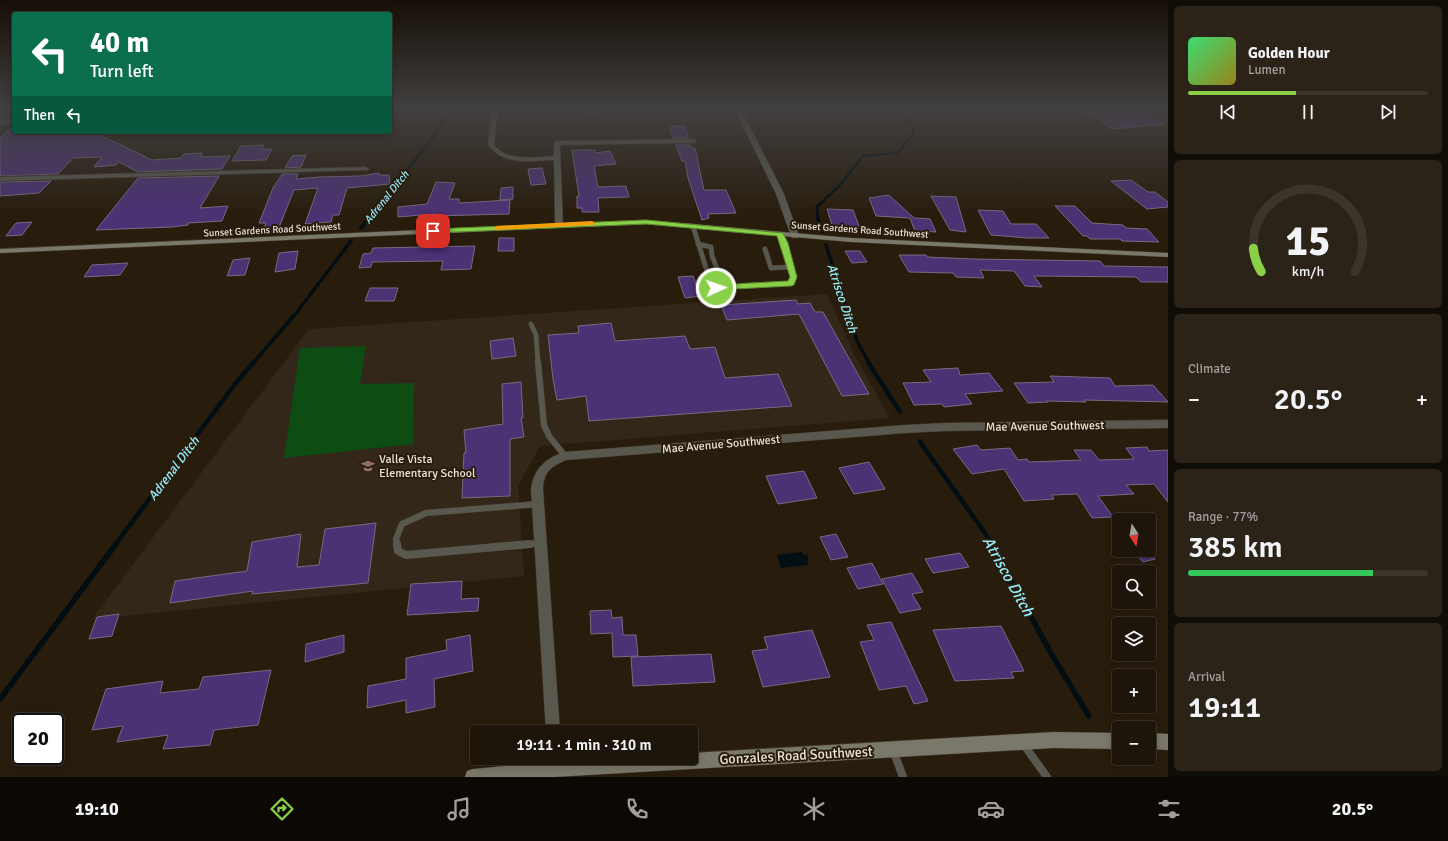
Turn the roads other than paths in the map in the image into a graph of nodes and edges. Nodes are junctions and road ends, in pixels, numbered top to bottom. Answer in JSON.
{"nodes":[{"id":1,"x":491,"y":143,"type":"edge"},
{"id":2,"x":557,"y":143,"type":"edge"},
{"id":3,"x":755,"y":143,"type":"edge"},
{"id":4,"x":557,"y":158,"type":"junction"},
{"id":5,"x":366,"y":169,"type":"dead end"},
{"id":6,"x":0,"y":179,"type":"edge"},
{"id":7,"x":559,"y":225,"type":"junction"},
{"id":8,"x":693,"y":226,"type":"junction"},
{"id":9,"x":780,"y":234,"type":"junction"},
{"id":10,"x":798,"y":236,"type":"junction"},
{"id":11,"x":698,"y":244,"type":"junction"},
{"id":12,"x":765,"y":249,"type":"dead end"},
{"id":13,"x":0,"y":252,"type":"edge"},
{"id":14,"x":1168,"y":255,"type":"edge"},
{"id":15,"x":791,"y":267,"type":"junction"},
{"id":16,"x":718,"y":271,"type":"dead end"},
{"id":17,"x":531,"y":324,"type":"dead end"},
{"id":18,"x":1168,"y":424,"type":"edge"},
{"id":19,"x":565,"y":456,"type":"junction"},
{"id":20,"x":538,"y":504,"type":"junction"},
{"id":21,"x":541,"y":543,"type":"junction"},
{"id":22,"x":553,"y":725,"type":"edge"},
{"id":23,"x":1112,"y":741,"type":"edge"},
{"id":24,"x":1023,"y":743,"type":"junction"},
{"id":25,"x":892,"y":750,"type":"junction"},
{"id":26,"x":698,"y":757,"type":"edge"},
{"id":27,"x":543,"y":765,"type":"edge"},
{"id":28,"x":473,"y":777,"type":"edge"},
{"id":29,"x":903,"y":777,"type":"edge"},
{"id":30,"x":1047,"y":777,"type":"edge"}],
"edges":[{"from":1,"to":4,"type":"street"},
{"from":2,"to":4,"type":"street"},
{"from":3,"to":10,"type":"street"},
{"from":4,"to":7,"type":"street"},
{"from":5,"to":6,"type":"street"},
{"from":7,"to":8,"type":"street","name":"Sunset Gardens Road Southwest"},
{"from":7,"to":13,"type":"street","name":"Sunset Gardens Road Southwest"},
{"from":8,"to":9,"type":"street","name":"Sunset Gardens Road Southwest"},
{"from":8,"to":11,"type":"lane"},
{"from":9,"to":10,"type":"street","name":"Sunset Gardens Road Southwest"},
{"from":9,"to":15,"type":"lane"},
{"from":10,"to":14,"type":"street","name":"Sunset Gardens Road Southwest"},
{"from":11,"to":15,"type":"lane"},
{"from":11,"to":16,"type":"lane"},
{"from":12,"to":15,"type":"lane"},
{"from":17,"to":19,"type":"lane"},
{"from":18,"to":19,"type":"street","name":"Mae Avenue Southwest"},
{"from":19,"to":20,"type":"street","name":"Mae Avenue Southwest"},
{"from":20,"to":21,"type":"street","name":"Mae Avenue Southwest"},
{"from":20,"to":21,"type":"lane"},
{"from":21,"to":22,"type":"street","name":"Mae Avenue Southwest"},
{"from":23,"to":24,"type":"street","name":"Gonzales Road Southwest"},
{"from":24,"to":25,"type":"street","name":"Gonzales Road Southwest"},
{"from":24,"to":30,"type":"lane"},
{"from":25,"to":26,"type":"street","name":"Gonzales Road Southwest"},
{"from":25,"to":29,"type":"lane"},
{"from":27,"to":28,"type":"street","name":"Gonzales Road Southwest"}]}
